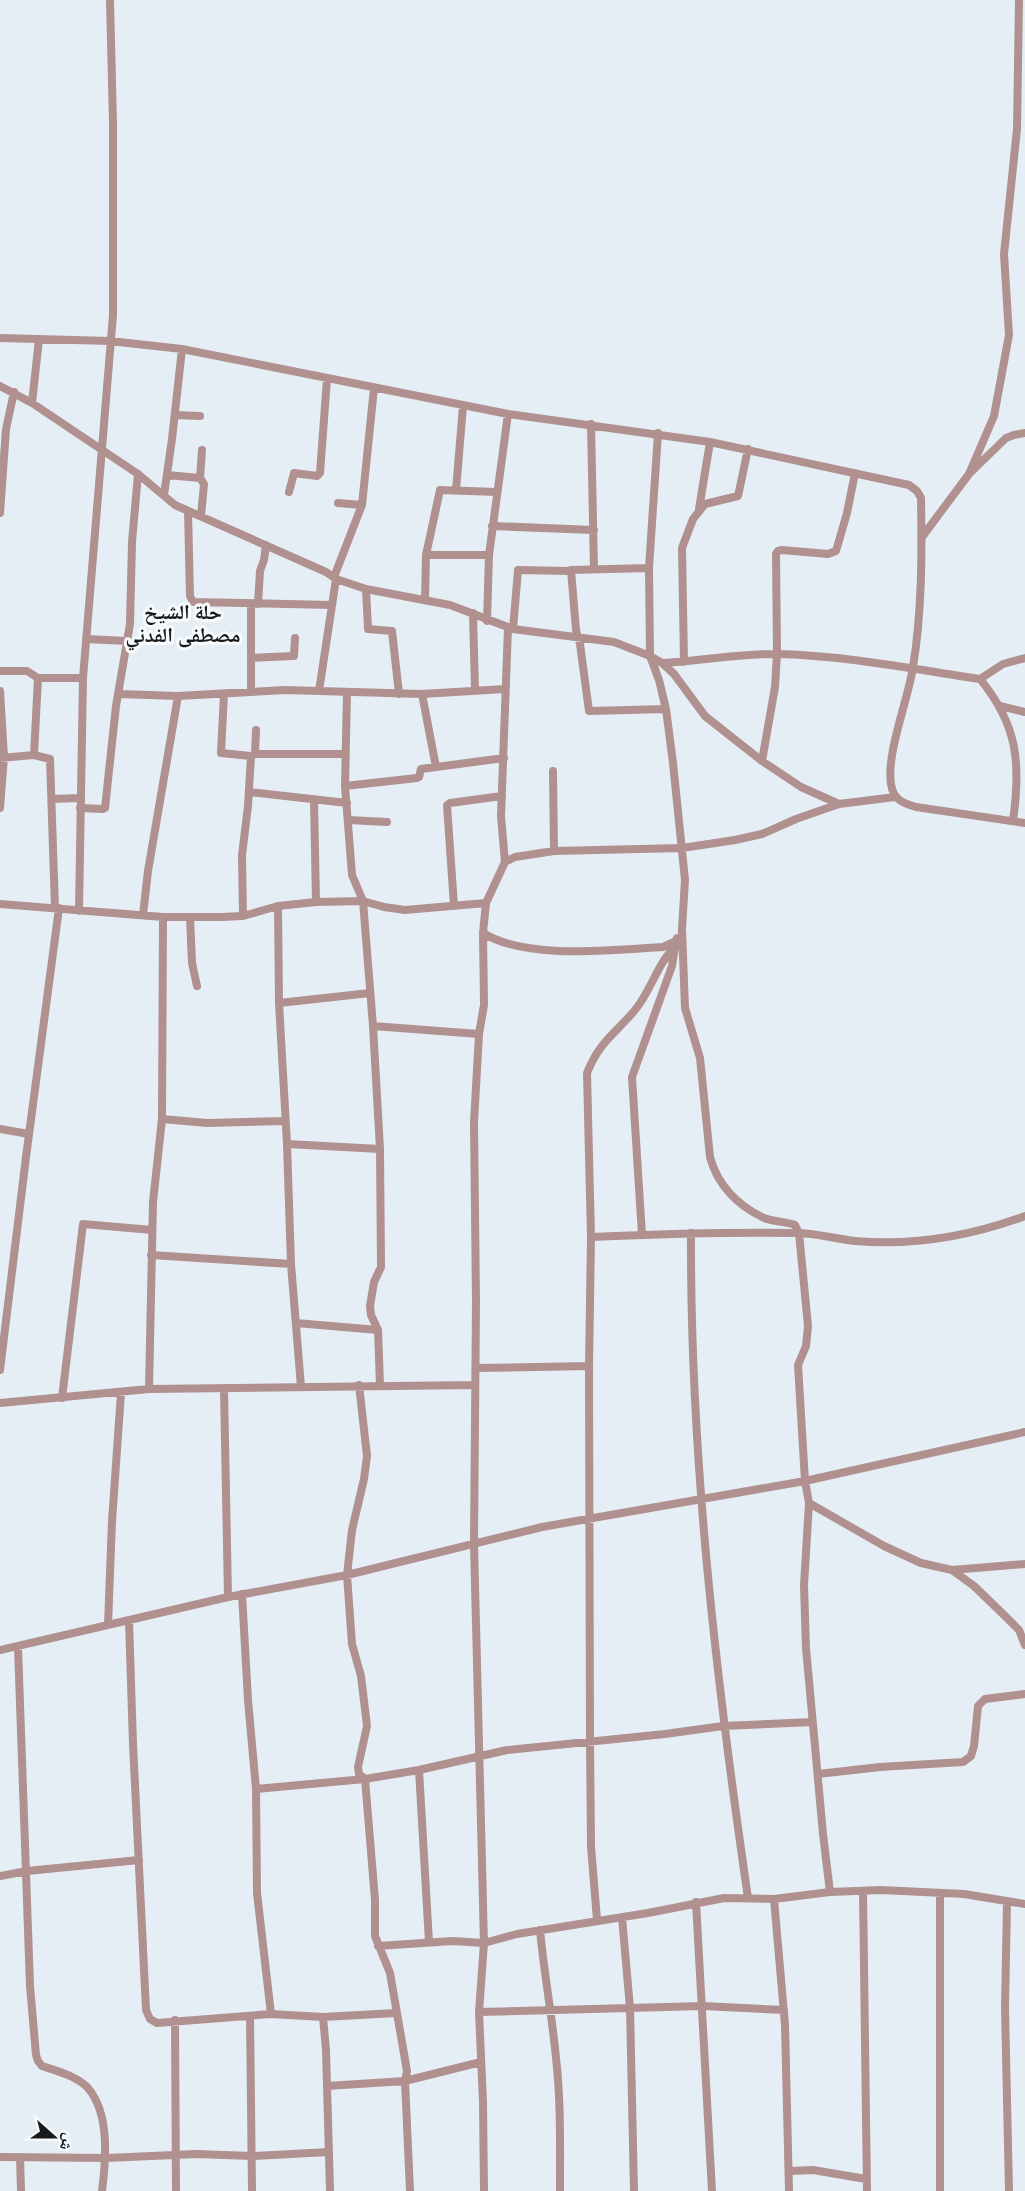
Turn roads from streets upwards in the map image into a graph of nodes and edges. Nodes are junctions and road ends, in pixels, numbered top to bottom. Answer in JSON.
{"nodes":[{"id":1,"x":110,"y":0,"type":"edge"},
{"id":2,"x":1019,"y":0,"type":"edge"},
{"id":3,"x":0,"y":338,"type":"edge"},
{"id":4,"x":39,"y":339,"type":"junction"},
{"id":5,"x":110,"y":341,"type":"junction"},
{"id":6,"x":182,"y":349,"type":"junction"},
{"id":7,"x":327,"y":379,"type":"junction"},
{"id":8,"x":0,"y":386,"type":"edge"},
{"id":9,"x":374,"y":388,"type":"junction"},
{"id":10,"x":14,"y":392,"type":"junction"},
{"id":11,"x":32,"y":403,"type":"junction"},
{"id":12,"x":463,"y":406,"type":"junction"},
{"id":13,"x":508,"y":414,"type":"junction"},
{"id":14,"x":175,"y":415,"type":"junction"},
{"id":15,"x":201,"y":416,"type":"dead end"},
{"id":16,"x":591,"y":424,"type":"junction"},
{"id":17,"x":658,"y":433,"type":"junction"},
{"id":18,"x":1025,"y":433,"type":"edge"},
{"id":19,"x":710,"y":442,"type":"junction"},
{"id":20,"x":2,"y":446,"type":"edge"},
{"id":21,"x":102,"y":449,"type":"junction"},
{"id":22,"x":202,"y":450,"type":"dead end"},
{"id":23,"x":748,"y":450,"type":"junction"},
{"id":24,"x":855,"y":473,"type":"junction"},
{"id":25,"x":138,"y":474,"type":"junction"},
{"id":26,"x":969,"y":474,"type":"junction"},
{"id":27,"x":167,"y":475,"type":"junction"},
{"id":28,"x":200,"y":478,"type":"junction"},
{"id":29,"x":456,"y":490,"type":"junction"},
{"id":30,"x":289,"y":492,"type":"dead end"},
{"id":31,"x":497,"y":492,"type":"junction"},
{"id":32,"x":164,"y":495,"type":"junction"},
{"id":33,"x":338,"y":503,"type":"dead end"},
{"id":34,"x":362,"y":505,"type":"junction"},
{"id":35,"x":699,"y":509,"type":"junction"},
{"id":36,"x":188,"y":511,"type":"junction"},
{"id":37,"x":0,"y":513,"type":"edge"},
{"id":38,"x":201,"y":516,"type":"junction"},
{"id":39,"x":492,"y":526,"type":"junction"},
{"id":40,"x":594,"y":530,"type":"junction"},
{"id":41,"x":921,"y":537,"type":"junction"},
{"id":42,"x":266,"y":545,"type":"junction"},
{"id":43,"x":426,"y":555,"type":"junction"},
{"id":44,"x":489,"y":555,"type":"junction"},
{"id":45,"x":649,"y":568,"type":"junction"},
{"id":46,"x":594,"y":569,"type":"junction"},
{"id":47,"x":570,"y":571,"type":"junction"},
{"id":48,"x":335,"y":578,"type":"junction"},
{"id":49,"x":366,"y":589,"type":"junction"},
{"id":50,"x":425,"y":600,"type":"junction"},
{"id":51,"x":255,"y":604,"type":"junction"},
{"id":52,"x":331,"y":605,"type":"junction"},
{"id":53,"x":473,"y":613,"type":"junction"},
{"id":54,"x":487,"y":621,"type":"junction"},
{"id":55,"x":510,"y":628,"type":"junction"},
{"id":56,"x":294,"y":638,"type":"dead end"},
{"id":57,"x":577,"y":638,"type":"junction"},
{"id":58,"x":86,"y":639,"type":"junction"},
{"id":59,"x":127,"y":641,"type":"junction"},
{"id":60,"x":777,"y":654,"type":"junction"},
{"id":61,"x":650,"y":656,"type":"junction"},
{"id":62,"x":250,"y":658,"type":"junction"},
{"id":63,"x":1025,"y":658,"type":"edge"},
{"id":64,"x":684,"y":662,"type":"junction"},
{"id":65,"x":662,"y":663,"type":"junction"},
{"id":66,"x":913,"y":669,"type":"junction"},
{"id":67,"x":0,"y":670,"type":"edge"},
{"id":68,"x":38,"y":678,"type":"junction"},
{"id":69,"x":82,"y":678,"type":"junction"},
{"id":70,"x":980,"y":679,"type":"junction"},
{"id":71,"x":505,"y":689,"type":"junction"},
{"id":72,"x":475,"y":690,"type":"junction"},
{"id":73,"x":0,"y":691,"type":"edge"},
{"id":74,"x":319,"y":691,"type":"junction"},
{"id":75,"x":251,"y":692,"type":"junction"},
{"id":76,"x":347,"y":692,"type":"junction"},
{"id":77,"x":119,"y":694,"type":"junction"},
{"id":78,"x":224,"y":694,"type":"junction"},
{"id":79,"x":399,"y":694,"type":"junction"},
{"id":80,"x":422,"y":694,"type":"junction"},
{"id":81,"x":178,"y":696,"type":"junction"},
{"id":82,"x":1000,"y":706,"type":"junction"},
{"id":83,"x":666,"y":709,"type":"junction"},
{"id":84,"x":1025,"y":712,"type":"edge"},
{"id":85,"x":256,"y":730,"type":"dead end"},
{"id":86,"x":345,"y":754,"type":"junction"},
{"id":87,"x":34,"y":755,"type":"junction"},
{"id":88,"x":253,"y":755,"type":"junction"},
{"id":89,"x":2,"y":758,"type":"edge"},
{"id":90,"x":504,"y":758,"type":"junction"},
{"id":91,"x":762,"y":761,"type":"junction"},
{"id":92,"x":436,"y":767,"type":"junction"},
{"id":93,"x":553,"y":771,"type":"dead end"},
{"id":94,"x":345,"y":786,"type":"junction"},
{"id":95,"x":249,"y":792,"type":"junction"},
{"id":96,"x":502,"y":796,"type":"junction"},
{"id":97,"x":895,"y":797,"type":"junction"},
{"id":98,"x":52,"y":799,"type":"junction"},
{"id":99,"x":314,"y":800,"type":"junction"},
{"id":100,"x":80,"y":803,"type":"junction"},
{"id":101,"x":347,"y":803,"type":"junction"},
{"id":102,"x":839,"y":804,"type":"junction"},
{"id":103,"x":0,"y":808,"type":"edge"},
{"id":104,"x":348,"y":820,"type":"junction"},
{"id":105,"x":1013,"y":821,"type":"junction"},
{"id":106,"x":387,"y":822,"type":"dead end"},
{"id":107,"x":1025,"y":823,"type":"edge"},
{"id":108,"x":682,"y":848,"type":"junction"},
{"id":109,"x":554,"y":851,"type":"junction"},
{"id":110,"x":505,"y":862,"type":"junction"},
{"id":111,"x":363,"y":901,"type":"junction"},
{"id":112,"x":316,"y":902,"type":"junction"},
{"id":113,"x":486,"y":903,"type":"junction"},
{"id":114,"x":0,"y":904,"type":"edge"},
{"id":115,"x":278,"y":906,"type":"junction"},
{"id":116,"x":454,"y":906,"type":"junction"},
{"id":117,"x":57,"y":908,"type":"junction"},
{"id":118,"x":79,"y":911,"type":"junction"},
{"id":119,"x":143,"y":915,"type":"junction"},
{"id":120,"x":243,"y":915,"type":"junction"},
{"id":121,"x":163,"y":917,"type":"junction"},
{"id":122,"x":190,"y":917,"type":"junction"},
{"id":123,"x":682,"y":929,"type":"junction"},
{"id":124,"x":483,"y":933,"type":"junction"},
{"id":125,"x":675,"y":944,"type":"junction"},
{"id":126,"x":197,"y":986,"type":"dead end"},
{"id":127,"x":370,"y":993,"type":"junction"},
{"id":128,"x":279,"y":1003,"type":"junction"},
{"id":129,"x":374,"y":1026,"type":"junction"},
{"id":130,"x":479,"y":1034,"type":"junction"},
{"id":131,"x":162,"y":1119,"type":"junction"},
{"id":132,"x":285,"y":1121,"type":"junction"},
{"id":133,"x":0,"y":1130,"type":"edge"},
{"id":134,"x":29,"y":1134,"type":"junction"},
{"id":135,"x":287,"y":1144,"type":"junction"},
{"id":136,"x":380,"y":1149,"type":"junction"},
{"id":137,"x":1025,"y":1215,"type":"edge"},
{"id":138,"x":152,"y":1230,"type":"junction"},
{"id":139,"x":691,"y":1233,"type":"junction"},
{"id":140,"x":799,"y":1233,"type":"junction"},
{"id":141,"x":642,"y":1235,"type":"junction"},
{"id":142,"x":591,"y":1237,"type":"junction"},
{"id":143,"x":151,"y":1255,"type":"junction"},
{"id":144,"x":291,"y":1264,"type":"junction"},
{"id":145,"x":3,"y":1314,"type":"edge"},
{"id":146,"x":296,"y":1323,"type":"junction"},
{"id":147,"x":378,"y":1330,"type":"junction"},
{"id":148,"x":589,"y":1366,"type":"junction"},
{"id":149,"x":476,"y":1368,"type":"junction"},
{"id":150,"x":0,"y":1370,"type":"edge"},
{"id":151,"x":359,"y":1385,"type":"junction"},
{"id":152,"x":380,"y":1385,"type":"junction"},
{"id":153,"x":475,"y":1385,"type":"junction"},
{"id":154,"x":301,"y":1387,"type":"junction"},
{"id":155,"x":224,"y":1388,"type":"junction"},
{"id":156,"x":148,"y":1389,"type":"junction"},
{"id":157,"x":121,"y":1393,"type":"junction"},
{"id":158,"x":62,"y":1398,"type":"junction"},
{"id":159,"x":0,"y":1403,"type":"edge"},
{"id":160,"x":1025,"y":1432,"type":"edge"},
{"id":161,"x":805,"y":1481,"type":"junction"},
{"id":162,"x":701,"y":1500,"type":"junction"},
{"id":163,"x":808,"y":1503,"type":"junction"},
{"id":164,"x":589,"y":1518,"type":"junction"},
{"id":165,"x":474,"y":1544,"type":"junction"},
{"id":166,"x":1025,"y":1564,"type":"edge"},
{"id":167,"x":952,"y":1570,"type":"junction"},
{"id":168,"x":347,"y":1575,"type":"junction"},
{"id":169,"x":242,"y":1594,"type":"junction"},
{"id":170,"x":228,"y":1597,"type":"junction"},
{"id":171,"x":129,"y":1621,"type":"junction"},
{"id":172,"x":108,"y":1625,"type":"junction"},
{"id":173,"x":1025,"y":1645,"type":"edge"},
{"id":174,"x":18,"y":1647,"type":"junction"},
{"id":175,"x":0,"y":1650,"type":"edge"},
{"id":176,"x":1025,"y":1694,"type":"edge"},
{"id":177,"x":812,"y":1722,"type":"junction"},
{"id":178,"x":723,"y":1726,"type":"junction"},
{"id":179,"x":590,"y":1740,"type":"junction"},
{"id":180,"x":479,"y":1757,"type":"junction"},
{"id":181,"x":419,"y":1770,"type":"junction"},
{"id":182,"x":818,"y":1774,"type":"junction"},
{"id":183,"x":365,"y":1779,"type":"junction"},
{"id":184,"x":256,"y":1789,"type":"junction"},
{"id":185,"x":139,"y":1860,"type":"junction"},
{"id":186,"x":27,"y":1871,"type":"junction"},
{"id":187,"x":0,"y":1876,"type":"edge"},
{"id":188,"x":863,"y":1891,"type":"junction"},
{"id":189,"x":830,"y":1892,"type":"junction"},
{"id":190,"x":940,"y":1893,"type":"junction"},
{"id":191,"x":748,"y":1898,"type":"junction"},
{"id":192,"x":774,"y":1899,"type":"junction"},
{"id":193,"x":696,"y":1902,"type":"junction"},
{"id":194,"x":1007,"y":1902,"type":"junction"},
{"id":195,"x":1025,"y":1904,"type":"edge"},
{"id":196,"x":622,"y":1917,"type":"junction"},
{"id":197,"x":597,"y":1920,"type":"junction"},
{"id":198,"x":540,"y":1930,"type":"junction"},
{"id":199,"x":429,"y":1942,"type":"junction"},
{"id":200,"x":484,"y":1943,"type":"junction"},
{"id":201,"x":378,"y":1946,"type":"junction"},
{"id":202,"x":703,"y":2006,"type":"junction"},
{"id":203,"x":630,"y":2008,"type":"junction"},
{"id":204,"x":551,"y":2010,"type":"junction"},
{"id":205,"x":784,"y":2010,"type":"junction"},
{"id":206,"x":479,"y":2012,"type":"junction"},
{"id":207,"x":396,"y":2013,"type":"junction"},
{"id":208,"x":271,"y":2014,"type":"junction"},
{"id":209,"x":250,"y":2016,"type":"junction"},
{"id":210,"x":322,"y":2017,"type":"junction"},
{"id":211,"x":175,"y":2020,"type":"junction"},
{"id":212,"x":481,"y":2062,"type":"junction"},
{"id":213,"x":405,"y":2081,"type":"junction"},
{"id":214,"x":327,"y":2086,"type":"junction"},
{"id":215,"x":329,"y":2152,"type":"junction"},
{"id":216,"x":176,"y":2155,"type":"junction"},
{"id":217,"x":252,"y":2156,"type":"junction"},
{"id":218,"x":0,"y":2157,"type":"edge"},
{"id":219,"x":20,"y":2157,"type":"junction"},
{"id":220,"x":106,"y":2158,"type":"junction"},
{"id":221,"x":789,"y":2171,"type":"junction"},
{"id":222,"x":866,"y":2179,"type":"junction"},
{"id":223,"x":21,"y":2191,"type":"edge"},
{"id":224,"x":102,"y":2191,"type":"edge"},
{"id":225,"x":176,"y":2191,"type":"edge"},
{"id":226,"x":252,"y":2191,"type":"edge"},
{"id":227,"x":330,"y":2191,"type":"edge"},
{"id":228,"x":410,"y":2191,"type":"edge"},
{"id":229,"x":484,"y":2191,"type":"edge"},
{"id":230,"x":560,"y":2191,"type":"edge"},
{"id":231,"x":634,"y":2191,"type":"edge"},
{"id":232,"x":712,"y":2191,"type":"edge"},
{"id":233,"x":789,"y":2191,"type":"edge"},
{"id":234,"x":867,"y":2191,"type":"edge"},
{"id":235,"x":940,"y":2191,"type":"edge"},
{"id":236,"x":1009,"y":2191,"type":"edge"}],
"edges":[{"from":1,"to":5,"type":"street"},
{"from":2,"to":26,"type":"street"},
{"from":3,"to":4,"type":"street"},
{"from":4,"to":5,"type":"street"},
{"from":4,"to":11,"type":"street"},
{"from":5,"to":6,"type":"street"},
{"from":5,"to":21,"type":"street"},
{"from":6,"to":7,"type":"street"},
{"from":6,"to":14,"type":"street"},
{"from":7,"to":9,"type":"street"},
{"from":7,"to":30,"type":"street"},
{"from":8,"to":10,"type":"street"},
{"from":9,"to":12,"type":"street"},
{"from":9,"to":34,"type":"street"},
{"from":10,"to":11,"type":"street"},
{"from":10,"to":20,"type":"street"},
{"from":11,"to":21,"type":"street"},
{"from":12,"to":13,"type":"street"},
{"from":12,"to":29,"type":"street"},
{"from":13,"to":16,"type":"street"},
{"from":13,"to":31,"type":"street"},
{"from":14,"to":15,"type":"street"},
{"from":14,"to":27,"type":"street"},
{"from":16,"to":17,"type":"street"},
{"from":16,"to":40,"type":"street"},
{"from":17,"to":19,"type":"street"},
{"from":17,"to":45,"type":"street"},
{"from":18,"to":26,"type":"street"},
{"from":19,"to":23,"type":"street"},
{"from":19,"to":35,"type":"street"},
{"from":20,"to":37,"type":"street"},
{"from":21,"to":25,"type":"street"},
{"from":21,"to":58,"type":"street"},
{"from":22,"to":28,"type":"street"},
{"from":23,"to":24,"type":"street"},
{"from":23,"to":35,"type":"street"},
{"from":24,"to":41,"type":"street"},
{"from":24,"to":60,"type":"street"},
{"from":25,"to":32,"type":"street"},
{"from":25,"to":59,"type":"street"},
{"from":26,"to":41,"type":"street"},
{"from":27,"to":28,"type":"street"},
{"from":27,"to":32,"type":"street"},
{"from":28,"to":38,"type":"street"},
{"from":29,"to":31,"type":"street"},
{"from":29,"to":43,"type":"street"},
{"from":31,"to":39,"type":"street"},
{"from":32,"to":36,"type":"street"},
{"from":33,"to":34,"type":"street"},
{"from":34,"to":48,"type":"street"},
{"from":35,"to":64,"type":"street"},
{"from":36,"to":38,"type":"street"},
{"from":36,"to":51,"type":"street"},
{"from":38,"to":42,"type":"street"},
{"from":39,"to":40,"type":"street"},
{"from":39,"to":44,"type":"street"},
{"from":40,"to":46,"type":"street"},
{"from":41,"to":66,"type":"street"},
{"from":42,"to":48,"type":"street"},
{"from":42,"to":51,"type":"street"},
{"from":43,"to":44,"type":"street"},
{"from":43,"to":50,"type":"street"},
{"from":44,"to":54,"type":"street"},
{"from":45,"to":46,"type":"street"},
{"from":45,"to":61,"type":"street"},
{"from":46,"to":47,"type":"street"},
{"from":47,"to":55,"type":"street"},
{"from":47,"to":57,"type":"street"},
{"from":48,"to":49,"type":"street"},
{"from":48,"to":52,"type":"street"},
{"from":49,"to":50,"type":"street"},
{"from":49,"to":79,"type":"street"},
{"from":50,"to":53,"type":"street"},
{"from":51,"to":52,"type":"street"},
{"from":51,"to":62,"type":"street"},
{"from":52,"to":74,"type":"street"},
{"from":53,"to":54,"type":"street"},
{"from":53,"to":72,"type":"street"},
{"from":54,"to":55,"type":"street"},
{"from":55,"to":57,"type":"street"},
{"from":55,"to":71,"type":"street"},
{"from":56,"to":62,"type":"street"},
{"from":57,"to":61,"type":"street"},
{"from":57,"to":83,"type":"street"},
{"from":58,"to":59,"type":"street"},
{"from":58,"to":69,"type":"street"},
{"from":59,"to":77,"type":"street"},
{"from":60,"to":64,"type":"street"},
{"from":60,"to":66,"type":"street"},
{"from":60,"to":91,"type":"street"},
{"from":61,"to":65,"type":"street"},
{"from":61,"to":83,"type":"street"},
{"from":62,"to":75,"type":"street"},
{"from":63,"to":70,"type":"street"},
{"from":64,"to":65,"type":"street"},
{"from":65,"to":91,"type":"street"},
{"from":66,"to":70,"type":"street"},
{"from":66,"to":97,"type":"street"},
{"from":67,"to":68,"type":"street"},
{"from":68,"to":69,"type":"street"},
{"from":68,"to":87,"type":"street"},
{"from":69,"to":100,"type":"street"},
{"from":70,"to":82,"type":"street"},
{"from":71,"to":72,"type":"street"},
{"from":71,"to":90,"type":"street"},
{"from":72,"to":80,"type":"street"},
{"from":73,"to":89,"type":"street"},
{"from":74,"to":75,"type":"street"},
{"from":74,"to":76,"type":"street"},
{"from":75,"to":78,"type":"street"},
{"from":76,"to":79,"type":"street"},
{"from":76,"to":86,"type":"street"},
{"from":77,"to":81,"type":"street"},
{"from":77,"to":100,"type":"street"},
{"from":78,"to":81,"type":"street"},
{"from":78,"to":88,"type":"street"},
{"from":79,"to":80,"type":"street"},
{"from":80,"to":92,"type":"street"},
{"from":81,"to":119,"type":"street"},
{"from":82,"to":84,"type":"street"},
{"from":82,"to":105,"type":"street"},
{"from":83,"to":108,"type":"street"},
{"from":85,"to":88,"type":"street"},
{"from":86,"to":88,"type":"street"},
{"from":86,"to":94,"type":"street"},
{"from":87,"to":89,"type":"street"},
{"from":87,"to":98,"type":"street"},
{"from":88,"to":95,"type":"street"},
{"from":89,"to":103,"type":"street"},
{"from":90,"to":92,"type":"street"},
{"from":90,"to":96,"type":"street"},
{"from":91,"to":102,"type":"street"},
{"from":92,"to":94,"type":"street"},
{"from":93,"to":109,"type":"street"},
{"from":94,"to":101,"type":"street"},
{"from":95,"to":99,"type":"street"},
{"from":95,"to":120,"type":"street"},
{"from":96,"to":110,"type":"street"},
{"from":96,"to":116,"type":"street"},
{"from":97,"to":102,"type":"street"},
{"from":97,"to":105,"type":"street"},
{"from":98,"to":100,"type":"street"},
{"from":98,"to":117,"type":"street"},
{"from":99,"to":101,"type":"street"},
{"from":99,"to":112,"type":"street"},
{"from":100,"to":118,"type":"street"},
{"from":101,"to":104,"type":"street"},
{"from":102,"to":108,"type":"street"},
{"from":104,"to":106,"type":"street"},
{"from":104,"to":111,"type":"street"},
{"from":105,"to":107,"type":"street"},
{"from":108,"to":109,"type":"street"},
{"from":108,"to":123,"type":"street"},
{"from":109,"to":110,"type":"street"},
{"from":110,"to":113,"type":"street"},
{"from":111,"to":112,"type":"street"},
{"from":111,"to":116,"type":"street"},
{"from":111,"to":127,"type":"street"},
{"from":112,"to":115,"type":"street"},
{"from":113,"to":116,"type":"street"},
{"from":113,"to":124,"type":"street"},
{"from":114,"to":117,"type":"street"},
{"from":115,"to":120,"type":"street"},
{"from":115,"to":128,"type":"street"},
{"from":117,"to":118,"type":"street"},
{"from":117,"to":134,"type":"street"},
{"from":118,"to":119,"type":"street"},
{"from":119,"to":121,"type":"street"},
{"from":120,"to":122,"type":"street"},
{"from":121,"to":122,"type":"street"},
{"from":121,"to":131,"type":"street"},
{"from":122,"to":126,"type":"street"},
{"from":123,"to":125,"type":"street"},
{"from":123,"to":140,"type":"street"},
{"from":124,"to":125,"type":"street"},
{"from":124,"to":130,"type":"street"},
{"from":125,"to":141,"type":"street"},
{"from":125,"to":142,"type":"street"},
{"from":127,"to":128,"type":"street"},
{"from":127,"to":129,"type":"street"},
{"from":128,"to":132,"type":"street"},
{"from":129,"to":130,"type":"street"},
{"from":129,"to":136,"type":"street"},
{"from":130,"to":149,"type":"street"},
{"from":131,"to":132,"type":"street"},
{"from":131,"to":138,"type":"street"},
{"from":132,"to":135,"type":"street"},
{"from":133,"to":134,"type":"street"},
{"from":134,"to":145,"type":"street"},
{"from":135,"to":136,"type":"street"},
{"from":135,"to":144,"type":"street"},
{"from":136,"to":147,"type":"street"},
{"from":137,"to":140,"type":"street"},
{"from":138,"to":143,"type":"street"},
{"from":138,"to":158,"type":"street"},
{"from":139,"to":140,"type":"street"},
{"from":139,"to":141,"type":"street"},
{"from":139,"to":162,"type":"street"},
{"from":140,"to":161,"type":"street"},
{"from":141,"to":142,"type":"street"},
{"from":142,"to":148,"type":"street"},
{"from":143,"to":144,"type":"street"},
{"from":143,"to":156,"type":"street"},
{"from":144,"to":146,"type":"street"},
{"from":145,"to":150,"type":"street"},
{"from":146,"to":147,"type":"street"},
{"from":146,"to":154,"type":"street"},
{"from":147,"to":152,"type":"street"},
{"from":148,"to":149,"type":"street"},
{"from":148,"to":164,"type":"street"},
{"from":149,"to":153,"type":"street"},
{"from":151,"to":152,"type":"street"},
{"from":151,"to":154,"type":"street"},
{"from":151,"to":168,"type":"street"},
{"from":152,"to":153,"type":"street"},
{"from":153,"to":165,"type":"street"},
{"from":154,"to":155,"type":"street"},
{"from":155,"to":156,"type":"street"},
{"from":155,"to":170,"type":"street"},
{"from":156,"to":157,"type":"street"},
{"from":157,"to":158,"type":"street"},
{"from":157,"to":172,"type":"street"},
{"from":158,"to":159,"type":"street"},
{"from":160,"to":161,"type":"street"},
{"from":161,"to":162,"type":"street"},
{"from":161,"to":163,"type":"street"},
{"from":162,"to":164,"type":"street"},
{"from":162,"to":178,"type":"street"},
{"from":163,"to":167,"type":"street"},
{"from":163,"to":177,"type":"street"},
{"from":164,"to":165,"type":"street"},
{"from":164,"to":179,"type":"street"},
{"from":165,"to":168,"type":"street"},
{"from":165,"to":180,"type":"street"},
{"from":166,"to":167,"type":"street"},
{"from":167,"to":173,"type":"street"},
{"from":168,"to":169,"type":"street"},
{"from":168,"to":183,"type":"street"},
{"from":169,"to":170,"type":"street"},
{"from":169,"to":184,"type":"street"},
{"from":170,"to":171,"type":"street"},
{"from":171,"to":172,"type":"street"},
{"from":171,"to":185,"type":"street"},
{"from":172,"to":174,"type":"street"},
{"from":174,"to":175,"type":"street"},
{"from":174,"to":186,"type":"street"},
{"from":176,"to":182,"type":"street"},
{"from":177,"to":178,"type":"street"},
{"from":177,"to":182,"type":"street"},
{"from":178,"to":179,"type":"street"},
{"from":178,"to":191,"type":"street"},
{"from":179,"to":180,"type":"street"},
{"from":179,"to":197,"type":"street"},
{"from":180,"to":181,"type":"street"},
{"from":180,"to":200,"type":"street"},
{"from":181,"to":183,"type":"street"},
{"from":181,"to":199,"type":"street"},
{"from":182,"to":189,"type":"street"},
{"from":183,"to":184,"type":"street"},
{"from":183,"to":201,"type":"street"},
{"from":184,"to":208,"type":"street"},
{"from":185,"to":186,"type":"street"},
{"from":185,"to":211,"type":"street"},
{"from":186,"to":187,"type":"street"},
{"from":186,"to":220,"type":"street"},
{"from":188,"to":189,"type":"street"},
{"from":188,"to":190,"type":"street"},
{"from":188,"to":222,"type":"street"},
{"from":189,"to":192,"type":"street"},
{"from":190,"to":194,"type":"street"},
{"from":190,"to":235,"type":"street"},
{"from":191,"to":192,"type":"street"},
{"from":191,"to":193,"type":"street"},
{"from":192,"to":205,"type":"street"},
{"from":193,"to":196,"type":"street"},
{"from":193,"to":202,"type":"street"},
{"from":194,"to":195,"type":"street"},
{"from":194,"to":236,"type":"street"},
{"from":196,"to":197,"type":"street"},
{"from":196,"to":203,"type":"street"},
{"from":197,"to":198,"type":"street"},
{"from":198,"to":200,"type":"street"},
{"from":198,"to":204,"type":"street"},
{"from":199,"to":200,"type":"street"},
{"from":199,"to":201,"type":"street"},
{"from":200,"to":206,"type":"street"},
{"from":201,"to":207,"type":"street"},
{"from":202,"to":203,"type":"street"},
{"from":202,"to":205,"type":"street"},
{"from":202,"to":232,"type":"street"},
{"from":203,"to":204,"type":"street"},
{"from":203,"to":231,"type":"street"},
{"from":204,"to":206,"type":"street"},
{"from":204,"to":230,"type":"street"},
{"from":205,"to":221,"type":"street"},
{"from":206,"to":212,"type":"street"},
{"from":207,"to":210,"type":"street"},
{"from":207,"to":213,"type":"street"},
{"from":208,"to":209,"type":"street"},
{"from":208,"to":210,"type":"street"},
{"from":209,"to":211,"type":"street"},
{"from":209,"to":217,"type":"street"},
{"from":210,"to":214,"type":"street"},
{"from":211,"to":216,"type":"street"},
{"from":212,"to":213,"type":"street"},
{"from":212,"to":229,"type":"street"},
{"from":213,"to":214,"type":"street"},
{"from":213,"to":228,"type":"street"},
{"from":214,"to":215,"type":"street"},
{"from":215,"to":217,"type":"street"},
{"from":215,"to":227,"type":"street"},
{"from":216,"to":217,"type":"street"},
{"from":216,"to":220,"type":"street"},
{"from":216,"to":225,"type":"street"},
{"from":217,"to":226,"type":"street"},
{"from":218,"to":219,"type":"street"},
{"from":219,"to":220,"type":"street"},
{"from":219,"to":223,"type":"street"},
{"from":220,"to":224,"type":"street"},
{"from":221,"to":222,"type":"street"},
{"from":221,"to":233,"type":"street"},
{"from":222,"to":234,"type":"street"}]}
